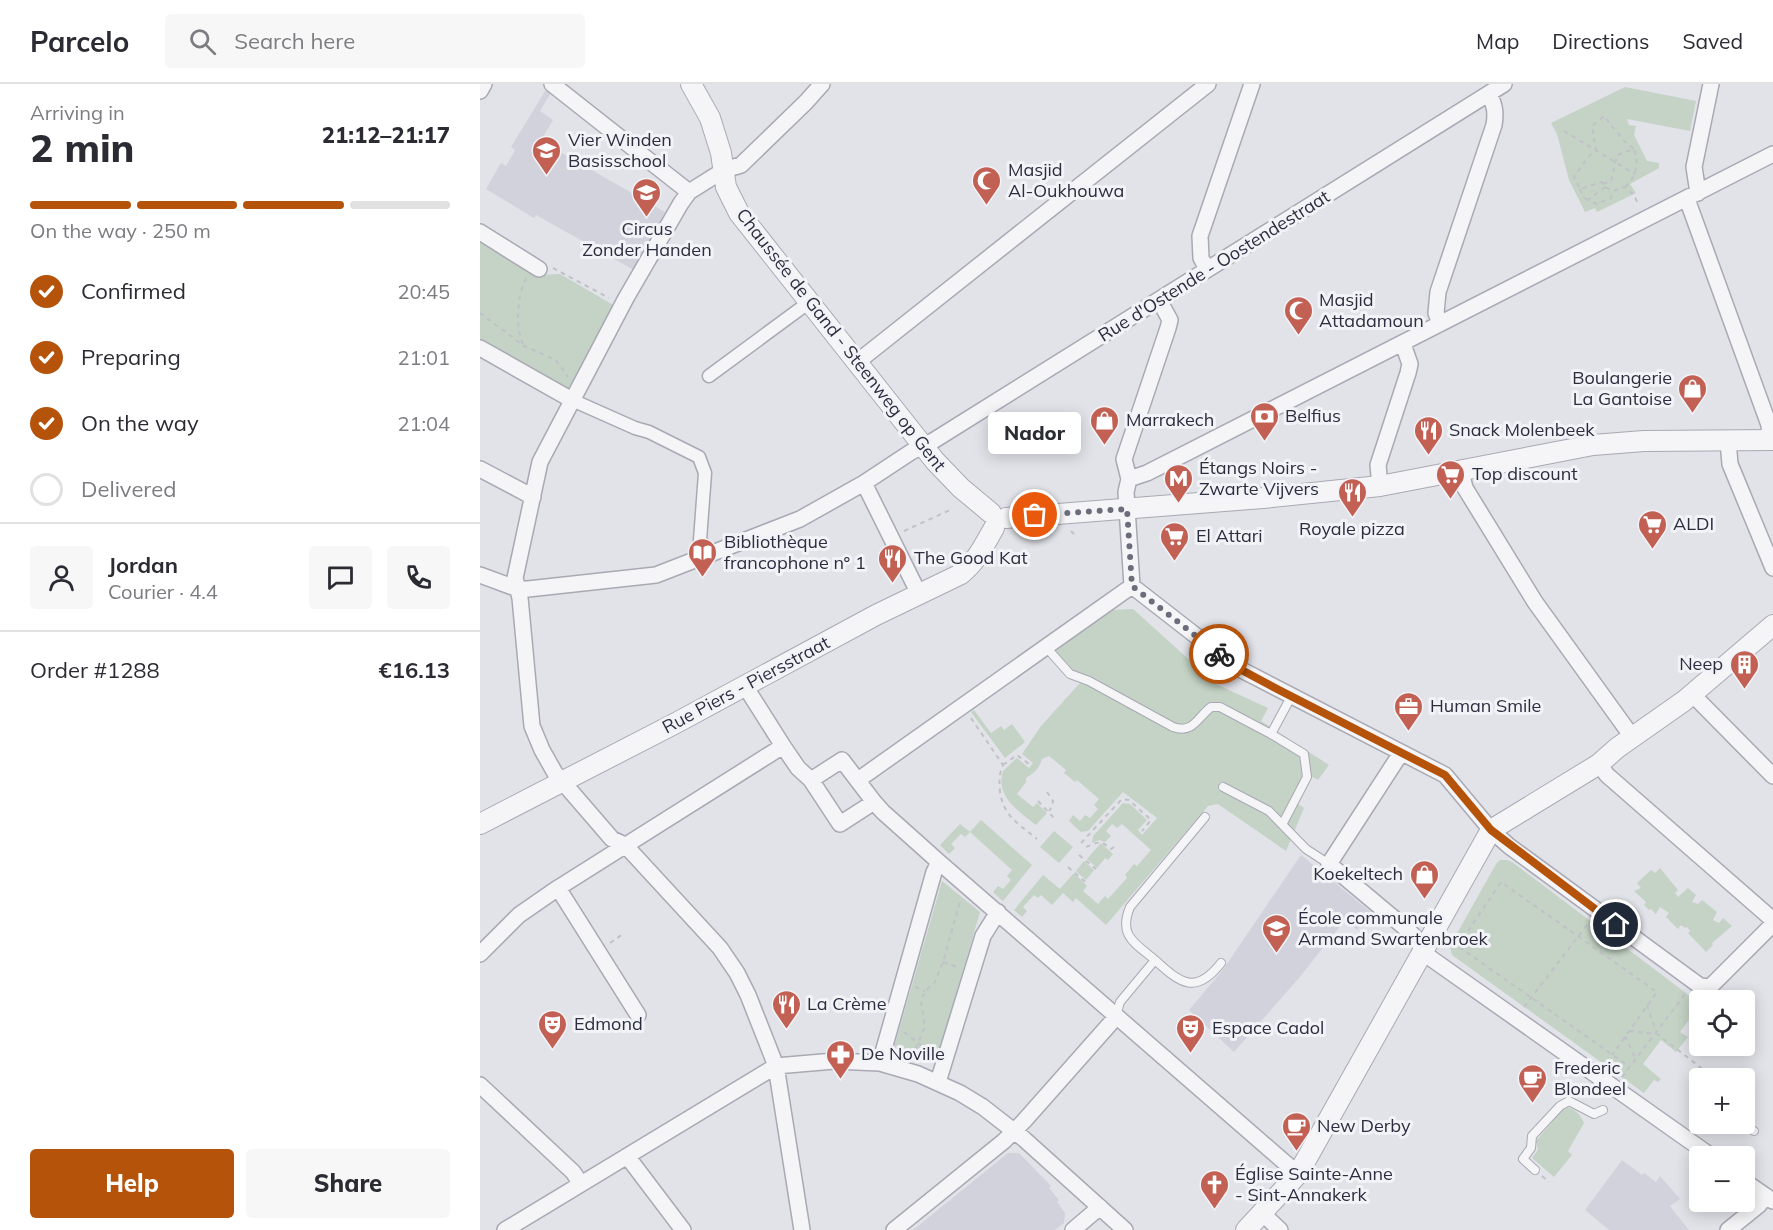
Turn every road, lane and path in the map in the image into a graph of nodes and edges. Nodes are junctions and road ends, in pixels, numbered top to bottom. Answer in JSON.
{"nodes":[{"id":1,"x":484,"y":84,"type":"edge"},
{"id":2,"x":552,"y":84,"type":"edge"},
{"id":3,"x":691,"y":84,"type":"edge"},
{"id":4,"x":822,"y":84,"type":"edge"},
{"id":5,"x":1208,"y":84,"type":"edge"},
{"id":6,"x":1252,"y":84,"type":"edge"},
{"id":7,"x":1504,"y":84,"type":"edge"},
{"id":8,"x":1711,"y":84,"type":"edge"},
{"id":9,"x":480,"y":91,"type":"edge"},
{"id":10,"x":1489,"y":94,"type":"junction"},
{"id":11,"x":1564,"y":131,"type":"dead end"},
{"id":12,"x":1634,"y":149,"type":"junction"},
{"id":13,"x":1596,"y":150,"type":"junction"},
{"id":14,"x":1773,"y":154,"type":"edge"},
{"id":15,"x":1616,"y":162,"type":"junction"},
{"id":16,"x":724,"y":170,"type":"junction"},
{"id":17,"x":1635,"y":174,"type":"junction"},
{"id":18,"x":1604,"y":185,"type":"junction"},
{"id":19,"x":1625,"y":187,"type":"junction"},
{"id":20,"x":1580,"y":189,"type":"junction"},
{"id":21,"x":1613,"y":191,"type":"junction"},
{"id":22,"x":689,"y":192,"type":"junction"},
{"id":23,"x":1692,"y":196,"type":"junction"},
{"id":24,"x":1588,"y":200,"type":"junction"},
{"id":25,"x":1639,"y":205,"type":"dead end"},
{"id":26,"x":480,"y":232,"type":"edge"},
{"id":27,"x":536,"y":268,"type":"junction"},
{"id":28,"x":1207,"y":269,"type":"junction"},
{"id":29,"x":1159,"y":300,"type":"junction"},
{"id":30,"x":808,"y":303,"type":"junction"},
{"id":31,"x":622,"y":305,"type":"junction"},
{"id":32,"x":480,"y":313,"type":"edge"},
{"id":33,"x":1440,"y":323,"type":"junction"},
{"id":34,"x":1403,"y":344,"type":"junction"},
{"id":35,"x":524,"y":346,"type":"junction"},
{"id":36,"x":480,"y":348,"type":"edge"},
{"id":37,"x":856,"y":363,"type":"junction"},
{"id":38,"x":709,"y":376,"type":"dead end"},
{"id":39,"x":571,"y":381,"type":"dead end"},
{"id":40,"x":572,"y":400,"type":"junction"},
{"id":41,"x":1771,"y":440,"type":"edge"},
{"id":42,"x":1728,"y":441,"type":"junction"},
{"id":43,"x":923,"y":446,"type":"junction"},
{"id":44,"x":480,"y":469,"type":"edge"},
{"id":45,"x":1238,"y":469,"type":"dead end"},
{"id":46,"x":1250,"y":469,"type":"dead end"},
{"id":47,"x":1461,"y":471,"type":"junction"},
{"id":48,"x":1129,"y":479,"type":"junction"},
{"id":49,"x":864,"y":483,"type":"junction"},
{"id":50,"x":1380,"y":486,"type":"junction"},
{"id":51,"x":533,"y":497,"type":"junction"},
{"id":52,"x":1127,"y":509,"type":"junction"},
{"id":53,"x":950,"y":510,"type":"dead end"},
{"id":54,"x":997,"y":520,"type":"junction"},
{"id":55,"x":903,"y":532,"type":"dead end"},
{"id":56,"x":711,"y":554,"type":"junction"},
{"id":57,"x":1773,"y":568,"type":"edge"},
{"id":58,"x":480,"y":575,"type":"edge"},
{"id":59,"x":1132,"y":586,"type":"junction"},
{"id":60,"x":518,"y":589,"type":"junction"},
{"id":61,"x":919,"y":594,"type":"junction"},
{"id":62,"x":1773,"y":625,"type":"edge"},
{"id":63,"x":1046,"y":646,"type":"junction"},
{"id":64,"x":745,"y":686,"type":"junction"},
{"id":65,"x":1692,"y":694,"type":"junction"},
{"id":66,"x":1291,"y":696,"type":"junction"},
{"id":67,"x":968,"y":714,"type":"dead end"},
{"id":68,"x":1271,"y":734,"type":"junction"},
{"id":69,"x":1632,"y":738,"type":"junction"},
{"id":70,"x":783,"y":746,"type":"junction"},
{"id":71,"x":1401,"y":753,"type":"junction"},
{"id":72,"x":1029,"y":764,"type":"dead end"},
{"id":73,"x":1599,"y":764,"type":"junction"},
{"id":74,"x":1003,"y":765,"type":"junction"},
{"id":75,"x":1773,"y":776,"type":"edge"},
{"id":76,"x":811,"y":780,"type":"junction"},
{"id":77,"x":858,"y":780,"type":"junction"},
{"id":78,"x":562,"y":781,"type":"junction"},
{"id":79,"x":1223,"y":787,"type":"dead end"},
{"id":80,"x":1047,"y":792,"type":"dead end"},
{"id":81,"x":1038,"y":801,"type":"dead end"},
{"id":82,"x":874,"y":802,"type":"junction"},
{"id":83,"x":1049,"y":812,"type":"junction"},
{"id":84,"x":1205,"y":817,"type":"dead end"},
{"id":85,"x":1055,"y":819,"type":"dead end"},
{"id":86,"x":1283,"y":823,"type":"junction"},
{"id":87,"x":480,"y":824,"type":"edge"},
{"id":88,"x":1491,"y":830,"type":"junction"},
{"id":89,"x":1142,"y":831,"type":"dead end"},
{"id":90,"x":1037,"y":839,"type":"dead end"},
{"id":91,"x":1081,"y":843,"type":"dead end"},
{"id":92,"x":625,"y":845,"type":"junction"},
{"id":93,"x":1086,"y":847,"type":"dead end"},
{"id":94,"x":1114,"y":847,"type":"dead end"},
{"id":95,"x":1079,"y":855,"type":"dead end"},
{"id":96,"x":939,"y":862,"type":"junction"},
{"id":97,"x":1329,"y":864,"type":"junction"},
{"id":98,"x":1068,"y":867,"type":"dead end"},
{"id":99,"x":1096,"y":869,"type":"dead end"},
{"id":100,"x":1088,"y":884,"type":"dead end"},
{"id":101,"x":558,"y":888,"type":"junction"},
{"id":102,"x":962,"y":895,"type":"dead end"},
{"id":103,"x":998,"y":912,"type":"junction"},
{"id":104,"x":1590,"y":921,"type":"dead end"},
{"id":105,"x":1773,"y":922,"type":"edge"},
{"id":106,"x":1578,"y":936,"type":"junction"},
{"id":107,"x":1452,"y":942,"type":"dead end"},
{"id":108,"x":1458,"y":946,"type":"junction"},
{"id":109,"x":1422,"y":952,"type":"junction"},
{"id":110,"x":480,"y":954,"type":"edge"},
{"id":111,"x":1155,"y":960,"type":"junction"},
{"id":112,"x":943,"y":962,"type":"junction"},
{"id":113,"x":1221,"y":963,"type":"dead end"},
{"id":114,"x":964,"y":969,"type":"dead end"},
{"id":115,"x":912,"y":986,"type":"dead end"},
{"id":116,"x":925,"y":990,"type":"junction"},
{"id":117,"x":1686,"y":993,"type":"dead end"},
{"id":118,"x":1531,"y":998,"type":"junction"},
{"id":119,"x":1647,"y":1005,"type":"junction"},
{"id":120,"x":1524,"y":1007,"type":"dead end"},
{"id":121,"x":638,"y":1015,"type":"dead end"},
{"id":122,"x":1116,"y":1017,"type":"junction"},
{"id":123,"x":898,"y":1028,"type":"dead end"},
{"id":124,"x":1629,"y":1031,"type":"junction"},
{"id":125,"x":1656,"y":1033,"type":"junction"},
{"id":126,"x":1626,"y":1036,"type":"junction"},
{"id":127,"x":917,"y":1043,"type":"junction"},
{"id":128,"x":1612,"y":1055,"type":"junction"},
{"id":129,"x":938,"y":1058,"type":"dead end"},
{"id":130,"x":1636,"y":1059,"type":"junction"},
{"id":131,"x":911,"y":1060,"type":"dead end"},
{"id":132,"x":880,"y":1063,"type":"junction"},
{"id":133,"x":776,"y":1066,"type":"junction"},
{"id":134,"x":1630,"y":1067,"type":"junction"},
{"id":135,"x":1701,"y":1068,"type":"edge"},
{"id":136,"x":938,"y":1082,"type":"junction"},
{"id":137,"x":480,"y":1085,"type":"edge"},
{"id":138,"x":1617,"y":1089,"type":"junction"},
{"id":139,"x":1603,"y":1110,"type":"dead end"},
{"id":140,"x":1013,"y":1131,"type":"junction"},
{"id":141,"x":1697,"y":1146,"type":"edge"},
{"id":142,"x":627,"y":1156,"type":"junction"},
{"id":143,"x":1536,"y":1170,"type":"dead end"},
{"id":144,"x":1298,"y":1174,"type":"junction"},
{"id":145,"x":581,"y":1184,"type":"junction"},
{"id":146,"x":1755,"y":1189,"type":"edge"},
{"id":147,"x":1769,"y":1199,"type":"edge"},
{"id":148,"x":1100,"y":1207,"type":"junction"},
{"id":149,"x":1259,"y":1225,"type":"edge"},
{"id":150,"x":505,"y":1230,"type":"edge"},
{"id":151,"x":683,"y":1230,"type":"edge"},
{"id":152,"x":802,"y":1230,"type":"edge"},
{"id":153,"x":894,"y":1230,"type":"edge"},
{"id":154,"x":1073,"y":1230,"type":"edge"},
{"id":155,"x":1125,"y":1230,"type":"edge"},
{"id":156,"x":1280,"y":1230,"type":"edge"},
{"id":157,"x":1728,"y":1230,"type":"edge"}],
"edges":[{"from":1,"to":9,"type":"street"},
{"from":2,"to":22,"type":"street"},
{"from":3,"to":16,"type":"street","name":"Chaussée de Gand - Steenweg op Gent"},
{"from":4,"to":16,"type":"street"},
{"from":5,"to":37,"type":"street"},
{"from":6,"to":28,"type":"street"},
{"from":7,"to":10,"type":"street","name":"Rue d'Ostende - Oostendestraat"},
{"from":8,"to":23,"type":"street"},
{"from":10,"to":28,"type":"street","name":"Rue d'Ostende - Oostendestraat"},
{"from":10,"to":33,"type":"street"},
{"from":11,"to":13,"type":"path"},
{"from":12,"to":13,"type":"path"},
{"from":12,"to":15,"type":"path"},
{"from":12,"to":17,"type":"path"},
{"from":13,"to":15,"type":"path"},
{"from":13,"to":20,"type":"path"},
{"from":14,"to":23,"type":"street"},
{"from":15,"to":17,"type":"path"},
{"from":15,"to":18,"type":"path"},
{"from":16,"to":22,"type":"street"},
{"from":16,"to":30,"type":"street","name":"Chaussée de Gand - Steenweg op Gent"},
{"from":17,"to":19,"type":"path"},
{"from":18,"to":20,"type":"path"},
{"from":18,"to":21,"type":"path"},
{"from":18,"to":24,"type":"path"},
{"from":19,"to":21,"type":"path"},
{"from":19,"to":25,"type":"path"},
{"from":20,"to":24,"type":"path"},
{"from":21,"to":24,"type":"path"},
{"from":22,"to":31,"type":"street"},
{"from":23,"to":33,"type":"street"},
{"from":23,"to":41,"type":"street"},
{"from":26,"to":27,"type":"street"},
{"from":27,"to":31,"type":"path"},
{"from":27,"to":35,"type":"path"},
{"from":28,"to":29,"type":"street","name":"Rue d'Ostende - Oostendestraat"},
{"from":29,"to":43,"type":"street","name":"Rue d'Ostende - Oostendestraat"},
{"from":29,"to":48,"type":"street"},
{"from":30,"to":37,"type":"street","name":"Chaussée de Gand - Steenweg op Gent"},
{"from":30,"to":38,"type":"street"},
{"from":31,"to":40,"type":"street"},
{"from":32,"to":35,"type":"path"},
{"from":33,"to":34,"type":"street"},
{"from":34,"to":48,"type":"street"},
{"from":34,"to":50,"type":"street"},
{"from":35,"to":39,"type":"path"},
{"from":36,"to":40,"type":"street"},
{"from":37,"to":43,"type":"street","name":"Chaussée de Gand - Steenweg op Gent"},
{"from":40,"to":51,"type":"street"},
{"from":40,"to":56,"type":"street"},
{"from":41,"to":42,"type":"street"},
{"from":42,"to":47,"type":"street"},
{"from":42,"to":57,"type":"street"},
{"from":43,"to":49,"type":"street","name":"Rue d'Ostende - Oostendestraat"},
{"from":43,"to":54,"type":"street","name":"Chaussée de Gand - Steenweg op Gent"},
{"from":44,"to":51,"type":"street"},
{"from":45,"to":46,"type":"path"},
{"from":47,"to":50,"type":"street"},
{"from":47,"to":69,"type":"street"},
{"from":48,"to":52,"type":"street"},
{"from":49,"to":56,"type":"street","name":"Rue d'Ostende - Oostendestraat"},
{"from":49,"to":61,"type":"street"},
{"from":50,"to":52,"type":"street"},
{"from":51,"to":60,"type":"street"},
{"from":52,"to":54,"type":"street"},
{"from":52,"to":59,"type":"street"},
{"from":53,"to":55,"type":"path"},
{"from":54,"to":61,"type":"street","name":"Rue Piers - Piersstraat"},
{"from":56,"to":60,"type":"street","name":"Rue d'Ostende - Oostendestraat"},
{"from":58,"to":60,"type":"street"},
{"from":59,"to":63,"type":"street"},
{"from":59,"to":66,"type":"street"},
{"from":60,"to":78,"type":"street"},
{"from":61,"to":64,"type":"street","name":"Rue Piers - Piersstraat"},
{"from":62,"to":65,"type":"street"},
{"from":63,"to":68,"type":"lane"},
{"from":63,"to":77,"type":"street"},
{"from":64,"to":70,"type":"street"},
{"from":64,"to":78,"type":"street","name":"Rue Piers - Piersstraat"},
{"from":65,"to":69,"type":"street"},
{"from":65,"to":75,"type":"street"},
{"from":66,"to":68,"type":"lane"},
{"from":66,"to":71,"type":"street"},
{"from":67,"to":74,"type":"path"},
{"from":68,"to":86,"type":"lane"},
{"from":69,"to":73,"type":"street"},
{"from":70,"to":76,"type":"street"},
{"from":70,"to":92,"type":"street"},
{"from":71,"to":88,"type":"street"},
{"from":71,"to":97,"type":"street"},
{"from":72,"to":74,"type":"path"},
{"from":73,"to":88,"type":"street"},
{"from":73,"to":105,"type":"street"},
{"from":74,"to":90,"type":"path"},
{"from":76,"to":77,"type":"street"},
{"from":76,"to":82,"type":"street"},
{"from":77,"to":82,"type":"street"},
{"from":78,"to":87,"type":"street","name":"Rue Piers - Piersstraat"},
{"from":78,"to":92,"type":"street"},
{"from":79,"to":86,"type":"lane"},
{"from":80,"to":83,"type":"path"},
{"from":81,"to":83,"type":"path"},
{"from":82,"to":96,"type":"street"},
{"from":83,"to":85,"type":"path"},
{"from":84,"to":111,"type":"lane"},
{"from":86,"to":97,"type":"lane"},
{"from":88,"to":105,"type":"street"},
{"from":88,"to":109,"type":"street"},
{"from":89,"to":91,"type":"path"},
{"from":92,"to":101,"type":"street"},
{"from":92,"to":133,"type":"street"},
{"from":93,"to":94,"type":"path"},
{"from":95,"to":99,"type":"path"},
{"from":96,"to":103,"type":"street"},
{"from":96,"to":132,"type":"street"},
{"from":97,"to":109,"type":"street"},
{"from":98,"to":100,"type":"path"},
{"from":101,"to":110,"type":"street"},
{"from":101,"to":121,"type":"street"},
{"from":102,"to":112,"type":"path"},
{"from":103,"to":122,"type":"street"},
{"from":103,"to":136,"type":"street"},
{"from":104,"to":106,"type":"path"},
{"from":106,"to":108,"type":"path"},
{"from":106,"to":118,"type":"path"},
{"from":106,"to":119,"type":"path"},
{"from":107,"to":108,"type":"path"},
{"from":108,"to":118,"type":"path"},
{"from":109,"to":138,"type":"street"},
{"from":109,"to":144,"type":"street"},
{"from":111,"to":113,"type":"lane"},
{"from":111,"to":122,"type":"lane"},
{"from":112,"to":114,"type":"path"},
{"from":112,"to":116,"type":"path"},
{"from":115,"to":116,"type":"path"},
{"from":116,"to":127,"type":"path"},
{"from":117,"to":125,"type":"path"},
{"from":118,"to":120,"type":"path"},
{"from":118,"to":128,"type":"path"},
{"from":119,"to":124,"type":"path"},
{"from":119,"to":125,"type":"path"},
{"from":122,"to":140,"type":"street"},
{"from":122,"to":144,"type":"street"},
{"from":123,"to":127,"type":"path"},
{"from":124,"to":125,"type":"path"},
{"from":124,"to":126,"type":"path"},
{"from":125,"to":130,"type":"path"},
{"from":125,"to":135,"type":"path"},
{"from":126,"to":128,"type":"path"},
{"from":126,"to":130,"type":"path"},
{"from":127,"to":129,"type":"path"},
{"from":127,"to":131,"type":"path"},
{"from":128,"to":134,"type":"path"},
{"from":130,"to":134,"type":"path"},
{"from":132,"to":133,"type":"street"},
{"from":132,"to":136,"type":"street"},
{"from":133,"to":142,"type":"street"},
{"from":133,"to":152,"type":"street"},
{"from":134,"to":138,"type":"path"},
{"from":136,"to":140,"type":"street"},
{"from":137,"to":145,"type":"street"},
{"from":138,"to":141,"type":"street"},
{"from":139,"to":143,"type":"lane"},
{"from":140,"to":148,"type":"street"},
{"from":140,"to":153,"type":"street"},
{"from":142,"to":145,"type":"street"},
{"from":142,"to":151,"type":"street"},
{"from":144,"to":149,"type":"street"},
{"from":145,"to":150,"type":"street"},
{"from":146,"to":147,"type":"street"},
{"from":147,"to":157,"type":"street"},
{"from":148,"to":154,"type":"street"},
{"from":148,"to":155,"type":"street"},
{"from":149,"to":156,"type":"street"}]}
